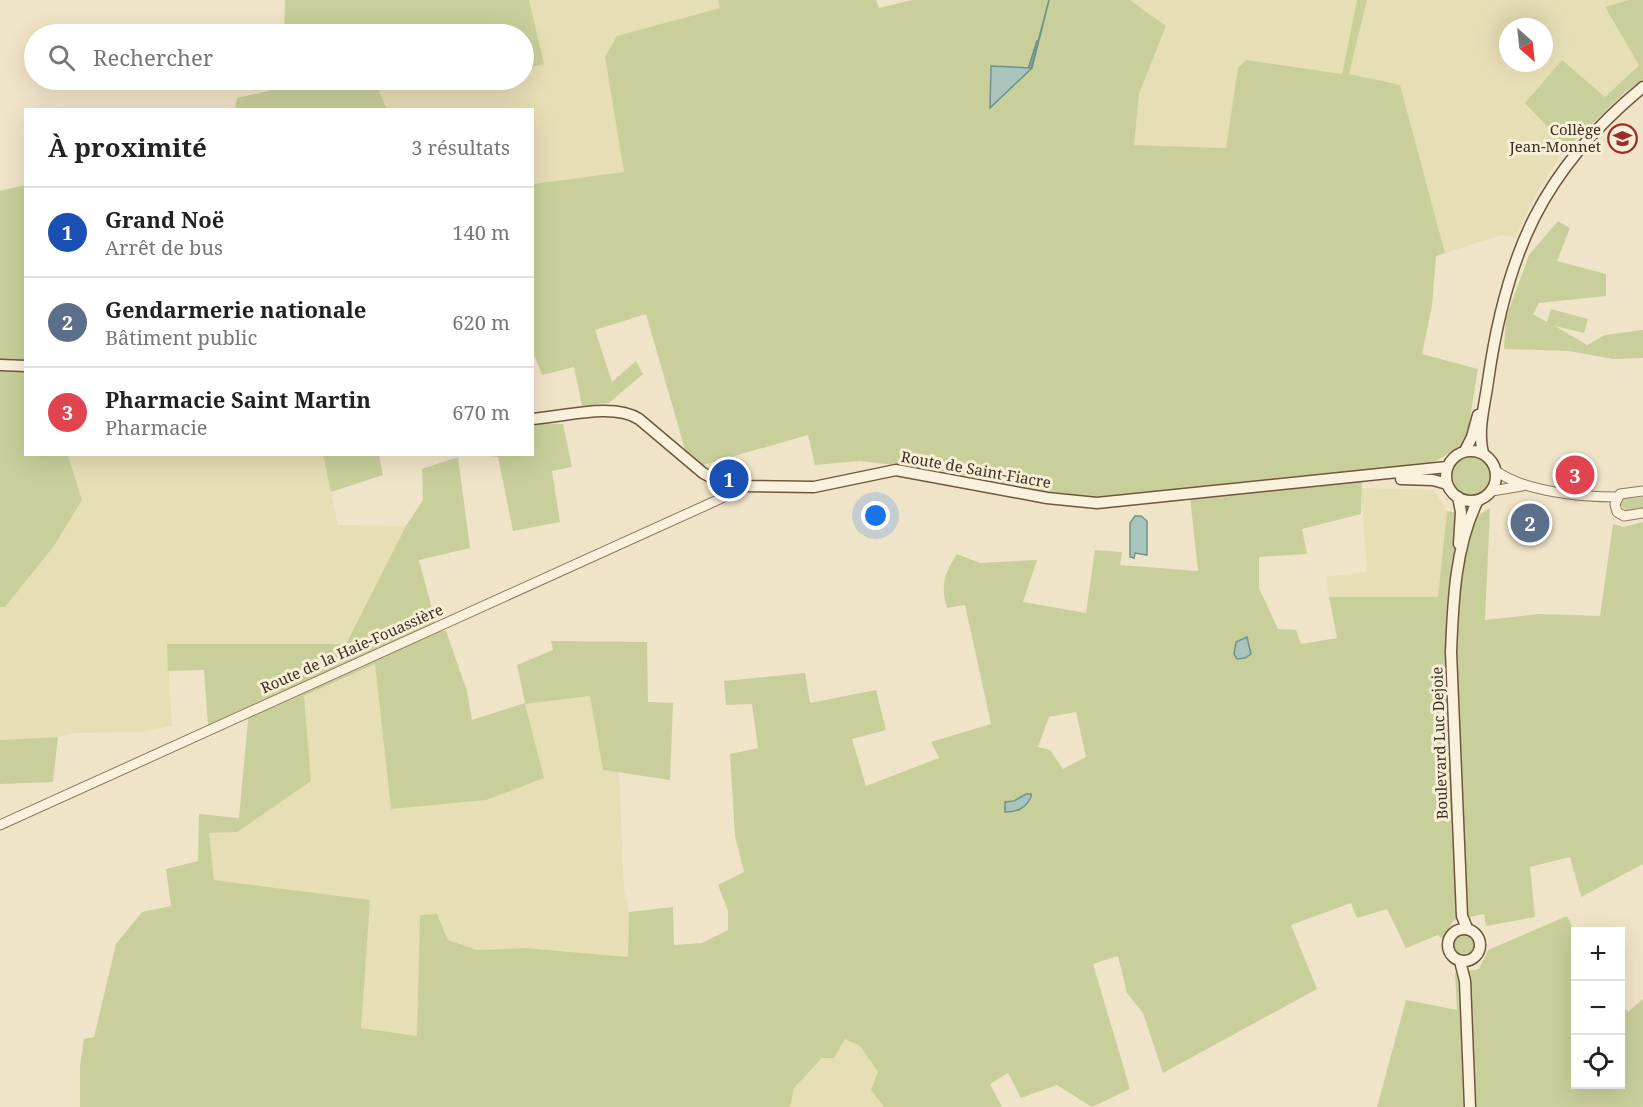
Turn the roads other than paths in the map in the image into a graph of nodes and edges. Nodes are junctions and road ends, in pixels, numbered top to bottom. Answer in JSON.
{"nodes":[{"id":1,"x":1643,"y":87,"type":"edge"},
{"id":2,"x":1491,"y":359,"type":"junction"},
{"id":3,"x":0,"y":365,"type":"edge"},
{"id":4,"x":24,"y":366,"type":"edge"},
{"id":5,"x":534,"y":419,"type":"edge"},
{"id":6,"x":1465,"y":451,"type":"junction"},
{"id":7,"x":1483,"y":453,"type":"junction"},
{"id":8,"x":1447,"y":467,"type":"junction"},
{"id":9,"x":1496,"y":471,"type":"junction"},
{"id":10,"x":1368,"y":477,"type":"junction"},
{"id":11,"x":722,"y":483,"type":"junction"},
{"id":12,"x":1447,"y":484,"type":"junction"},
{"id":13,"x":736,"y":485,"type":"junction"},
{"id":14,"x":1529,"y":485,"type":"junction"},
{"id":15,"x":1492,"y":490,"type":"junction"},
{"id":16,"x":1643,"y":491,"type":"edge"},
{"id":17,"x":1617,"y":496,"type":"junction"},
{"id":18,"x":1458,"y":497,"type":"junction"},
{"id":19,"x":1591,"y":497,"type":"junction"},
{"id":20,"x":716,"y":500,"type":"junction"},
{"id":21,"x":1478,"y":500,"type":"junction"},
{"id":22,"x":1615,"y":508,"type":"junction"},
{"id":23,"x":1643,"y":513,"type":"edge"},
{"id":24,"x":1458,"y":568,"type":"junction"},
{"id":25,"x":0,"y":825,"type":"edge"},
{"id":26,"x":1461,"y":929,"type":"junction"},
{"id":27,"x":1465,"y":961,"type":"junction"},
{"id":28,"x":1470,"y":1107,"type":"edge"}],
"edges":[{"from":1,"to":2,"type":"main road"},
{"from":2,"to":6,"type":"main road"},
{"from":2,"to":7,"type":"main road"},
{"from":3,"to":4,"type":"main road"},
{"from":5,"to":11,"type":"main road","name":"Route de Saint-Fiacre"},
{"from":6,"to":7,"type":"main road"},
{"from":6,"to":8,"type":"main road"},
{"from":7,"to":9,"type":"main road"},
{"from":8,"to":10,"type":"main road","name":"Route de Saint-Fiacre"},
{"from":8,"to":12,"type":"main road"},
{"from":9,"to":14,"type":"street"},
{"from":9,"to":15,"type":"main road"},
{"from":10,"to":12,"type":"main road","name":"Route de Saint-Fiacre"},
{"from":10,"to":13,"type":"main road","name":"Route de Saint-Fiacre"},
{"from":11,"to":13,"type":"main road","name":"Route de Saint-Fiacre"},
{"from":11,"to":20,"type":"street"},
{"from":12,"to":18,"type":"main road"},
{"from":13,"to":20,"type":"street","name":"Route de la Haie-Fouassière"},
{"from":14,"to":15,"type":"street"},
{"from":14,"to":19,"type":"street"},
{"from":15,"to":21,"type":"main road"},
{"from":16,"to":17,"type":"street"},
{"from":17,"to":19,"type":"street"},
{"from":17,"to":22,"type":"street"},
{"from":18,"to":21,"type":"main road"},
{"from":18,"to":24,"type":"main road","name":"Boulevard Luc Dejoie"},
{"from":19,"to":22,"type":"street"},
{"from":20,"to":25,"type":"street","name":"Route de la Haie-Fouassière"},
{"from":21,"to":24,"type":"main road","name":"Boulevard Luc Dejoie"},
{"from":22,"to":23,"type":"street"},
{"from":24,"to":26,"type":"main road","name":"Boulevard Luc Dejoie"},
{"from":26,"to":27,"type":"main road"},
{"from":26,"to":27,"type":"main road"},
{"from":27,"to":28,"type":"main road"}]}
